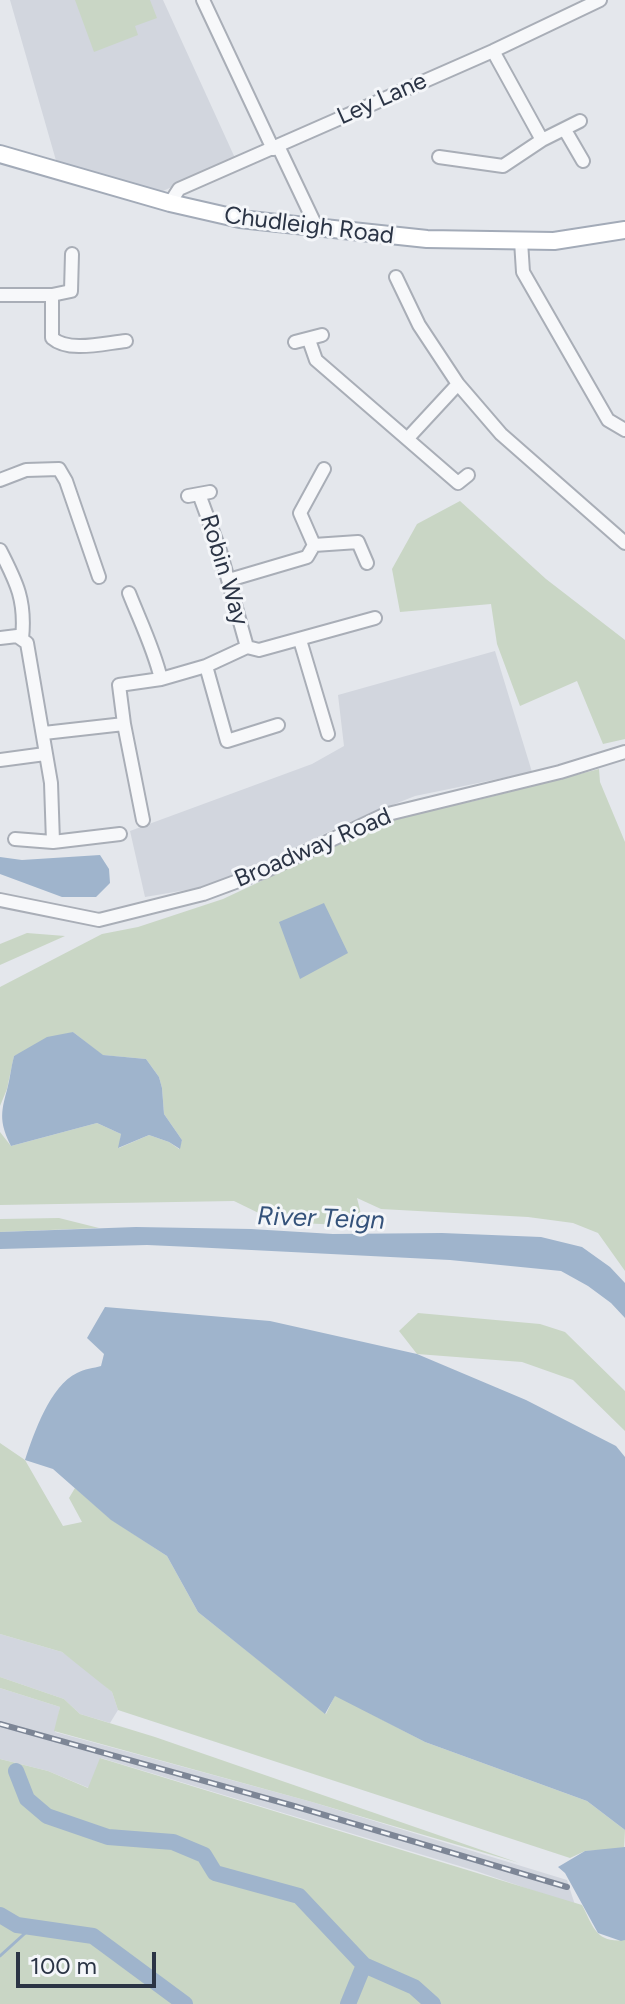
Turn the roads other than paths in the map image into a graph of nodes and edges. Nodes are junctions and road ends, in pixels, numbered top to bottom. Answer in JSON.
{"nodes":[{"id":1,"x":203,"y":0,"type":"edge"},
{"id":2,"x":599,"y":0,"type":"edge"},
{"id":3,"x":493,"y":51,"type":"junction"},
{"id":4,"x":580,"y":121,"type":"dead end"},
{"id":5,"x":565,"y":130,"type":"junction"},
{"id":6,"x":542,"y":140,"type":"junction"},
{"id":7,"x":275,"y":148,"type":"junction"},
{"id":8,"x":0,"y":154,"type":"edge"},
{"id":9,"x":439,"y":157,"type":"dead end"},
{"id":10,"x":583,"y":161,"type":"dead end"},
{"id":11,"x":170,"y":203,"type":"junction"},
{"id":12,"x":316,"y":226,"type":"junction"},
{"id":13,"x":625,"y":230,"type":"edge"},
{"id":14,"x":521,"y":241,"type":"junction"},
{"id":15,"x":72,"y":254,"type":"dead end"},
{"id":16,"x":396,"y":277,"type":"dead end"},
{"id":17,"x":0,"y":295,"type":"edge"},
{"id":18,"x":52,"y":295,"type":"junction"},
{"id":19,"x":322,"y":335,"type":"dead end"},
{"id":20,"x":309,"y":340,"type":"junction"},
{"id":21,"x":126,"y":341,"type":"dead end"},
{"id":22,"x":295,"y":342,"type":"dead end"},
{"id":23,"x":458,"y":384,"type":"junction"},
{"id":24,"x":625,"y":430,"type":"edge"},
{"id":25,"x":408,"y":438,"type":"junction"},
{"id":26,"x":324,"y":469,"type":"dead end"},
{"id":27,"x":468,"y":475,"type":"dead end"},
{"id":28,"x":0,"y":480,"type":"edge"},
{"id":29,"x":199,"y":494,"type":"dead end"},
{"id":30,"x":625,"y":543,"type":"edge"},
{"id":31,"x":314,"y":545,"type":"junction"},
{"id":32,"x":0,"y":550,"type":"edge"},
{"id":33,"x":367,"y":563,"type":"dead end"},
{"id":34,"x":99,"y":577,"type":"dead end"},
{"id":35,"x":229,"y":580,"type":"junction"},
{"id":36,"x":129,"y":593,"type":"dead end"},
{"id":37,"x":375,"y":618,"type":"dead end"},
{"id":38,"x":0,"y":638,"type":"edge"},
{"id":39,"x":22,"y":639,"type":"junction"},
{"id":40,"x":300,"y":640,"type":"junction"},
{"id":41,"x":253,"y":648,"type":"junction"},
{"id":42,"x":206,"y":666,"type":"junction"},
{"id":43,"x":161,"y":679,"type":"junction"},
{"id":44,"x":124,"y":724,"type":"junction"},
{"id":45,"x":278,"y":725,"type":"dead end"},
{"id":46,"x":44,"y":733,"type":"junction"},
{"id":47,"x":328,"y":734,"type":"dead end"},
{"id":48,"x":625,"y":752,"type":"edge"},
{"id":49,"x":45,"y":754,"type":"junction"},
{"id":50,"x":0,"y":760,"type":"edge"},
{"id":51,"x":143,"y":820,"type":"dead end"},
{"id":52,"x":120,"y":834,"type":"dead end"},
{"id":53,"x":15,"y":839,"type":"dead end"},
{"id":54,"x":53,"y":842,"type":"junction"},
{"id":55,"x":0,"y":900,"type":"edge"}],
"edges":[{"from":1,"to":7,"type":"street"},
{"from":2,"to":3,"type":"street","name":"Ley Lane"},
{"from":3,"to":6,"type":"street"},
{"from":3,"to":7,"type":"street","name":"Ley Lane"},
{"from":4,"to":5,"type":"street"},
{"from":5,"to":6,"type":"street"},
{"from":5,"to":10,"type":"street"},
{"from":6,"to":9,"type":"street"},
{"from":7,"to":11,"type":"street","name":"Ley Lane"},
{"from":7,"to":12,"type":"street"},
{"from":8,"to":11,"type":"main road","name":"Chudleigh Road"},
{"from":11,"to":12,"type":"main road","name":"Chudleigh Road"},
{"from":12,"to":14,"type":"main road","name":"Chudleigh Road"},
{"from":13,"to":14,"type":"main road","name":"Chudleigh Road"},
{"from":14,"to":24,"type":"street"},
{"from":15,"to":18,"type":"street"},
{"from":16,"to":23,"type":"street"},
{"from":17,"to":18,"type":"street"},
{"from":18,"to":21,"type":"street"},
{"from":19,"to":20,"type":"street"},
{"from":20,"to":22,"type":"street"},
{"from":20,"to":25,"type":"street"},
{"from":23,"to":25,"type":"street"},
{"from":23,"to":30,"type":"street"},
{"from":25,"to":27,"type":"street"},
{"from":26,"to":31,"type":"street"},
{"from":28,"to":34,"type":"street"},
{"from":29,"to":35,"type":"street","name":"Robin Way"},
{"from":31,"to":33,"type":"street"},
{"from":31,"to":35,"type":"street"},
{"from":32,"to":39,"type":"street"},
{"from":35,"to":41,"type":"street","name":"Robin Way"},
{"from":36,"to":43,"type":"street"},
{"from":37,"to":40,"type":"street"},
{"from":38,"to":39,"type":"street"},
{"from":39,"to":46,"type":"street"},
{"from":40,"to":41,"type":"street"},
{"from":40,"to":47,"type":"street"},
{"from":41,"to":42,"type":"street","name":"Robin Way"},
{"from":42,"to":43,"type":"street","name":"Robin Way"},
{"from":42,"to":45,"type":"street"},
{"from":43,"to":44,"type":"street","name":"Robin Way"},
{"from":44,"to":46,"type":"street"},
{"from":44,"to":51,"type":"street","name":"Robin Way"},
{"from":46,"to":49,"type":"street"},
{"from":48,"to":55,"type":"street","name":"Broadway Road"},
{"from":49,"to":50,"type":"street"},
{"from":49,"to":54,"type":"street"},
{"from":52,"to":54,"type":"street"},
{"from":53,"to":54,"type":"street"}]}
